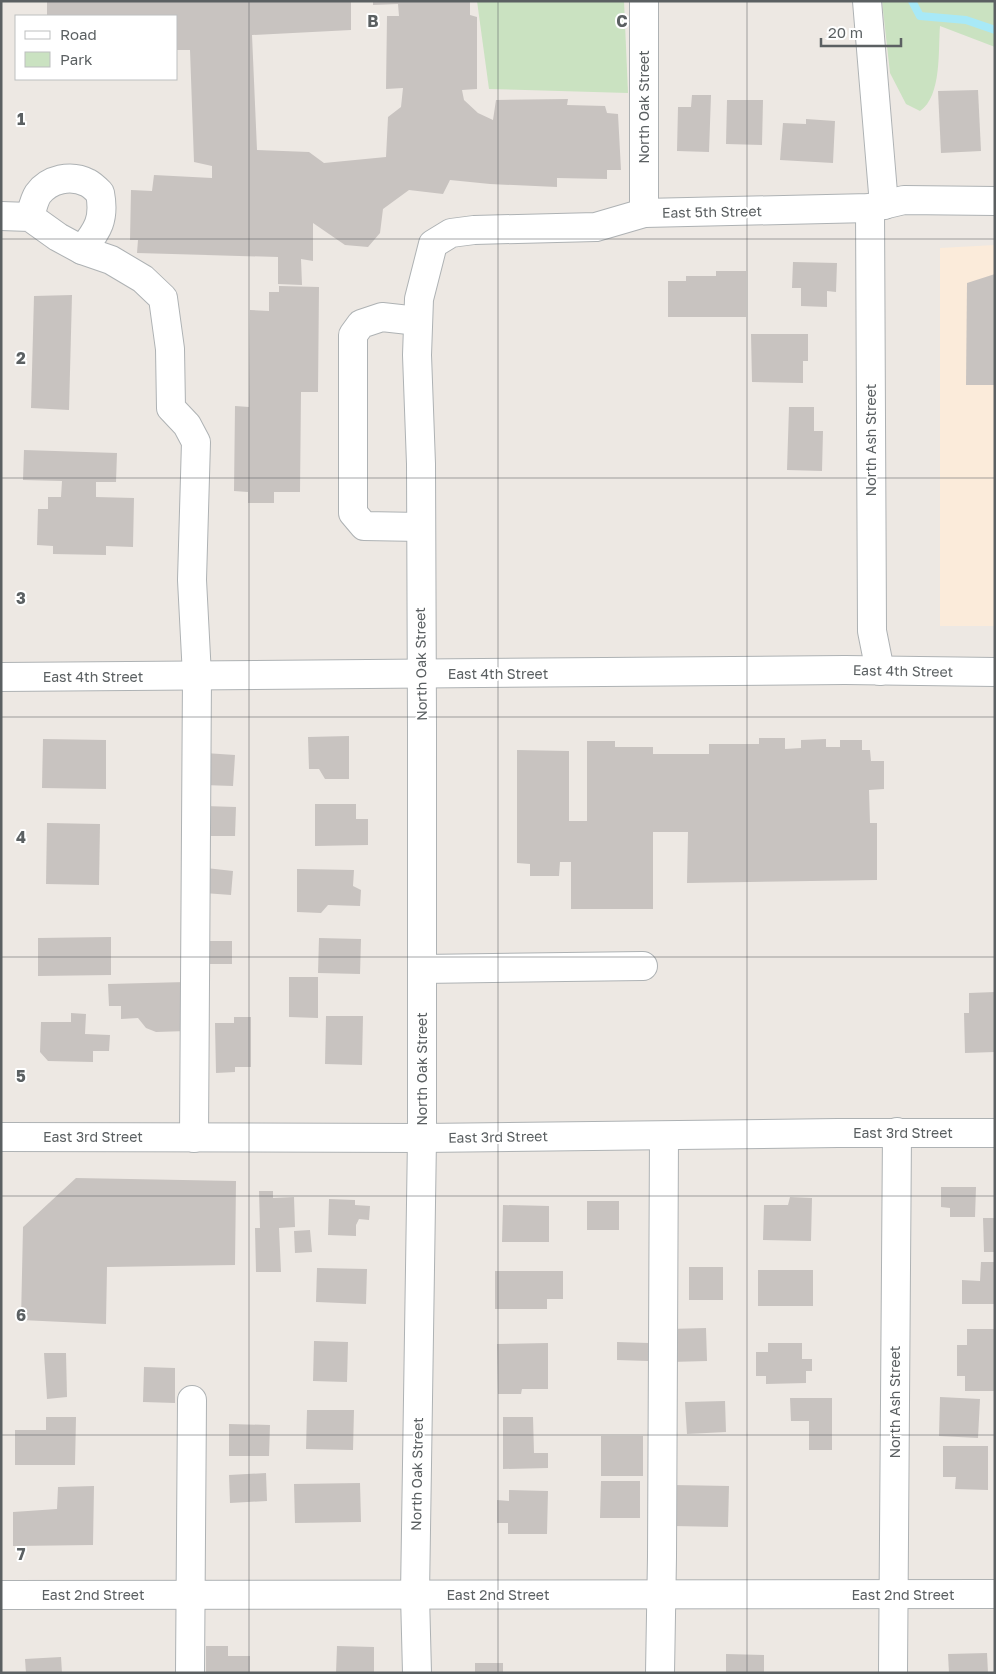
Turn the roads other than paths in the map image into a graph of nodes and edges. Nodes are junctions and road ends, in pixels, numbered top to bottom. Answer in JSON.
{"nodes":[{"id":1,"x":644,"y":1,"type":"edge"},
{"id":2,"x":867,"y":1,"type":"edge"},
{"id":3,"x":995,"y":201,"type":"edge"},
{"id":4,"x":877,"y":207,"type":"junction"},
{"id":5,"x":644,"y":213,"type":"junction"},
{"id":6,"x":1,"y":216,"type":"edge"},
{"id":7,"x":30,"y":217,"type":"junction"},
{"id":8,"x":433,"y":244,"type":"joint"},
{"id":9,"x":82,"y":250,"type":"junction"},
{"id":10,"x":418,"y":321,"type":"junction"},
{"id":11,"x":420,"y":527,"type":"junction"},
{"id":12,"x":880,"y":671,"type":"junction"},
{"id":13,"x":995,"y":672,"type":"edge"},
{"id":14,"x":421,"y":674,"type":"junction"},
{"id":15,"x":197,"y":676,"type":"junction"},
{"id":16,"x":1,"y":677,"type":"edge"},
{"id":17,"x":643,"y":966,"type":"dead end"},
{"id":18,"x":422,"y":969,"type":"junction"},
{"id":19,"x":897,"y":1132,"type":"junction"},
{"id":20,"x":995,"y":1133,"type":"edge"},
{"id":21,"x":664,"y":1136,"type":"junction"},
{"id":22,"x":1,"y":1137,"type":"edge"},
{"id":23,"x":194,"y":1138,"type":"junction"},
{"id":24,"x":422,"y":1138,"type":"junction"},
{"id":25,"x":192,"y":1400,"type":"dead end"},
{"id":26,"x":995,"y":1594,"type":"edge"},
{"id":27,"x":1,"y":1595,"type":"edge"},
{"id":28,"x":190,"y":1595,"type":"junction"},
{"id":29,"x":415,"y":1595,"type":"junction"},
{"id":30,"x":662,"y":1595,"type":"junction"},
{"id":31,"x":893,"y":1595,"type":"junction"},
{"id":32,"x":190,"y":1673,"type":"edge"},
{"id":33,"x":417,"y":1673,"type":"edge"},
{"id":34,"x":660,"y":1673,"type":"edge"},
{"id":35,"x":892,"y":1673,"type":"edge"}],
"edges":[{"from":1,"to":5,"type":"street","name":"North Oak Street"},
{"from":2,"to":4,"type":"street","name":"North Ash Street"},
{"from":3,"to":4,"type":"street","name":"East 5th Street"},
{"from":4,"to":5,"type":"street","name":"East 5th Street"},
{"from":4,"to":12,"type":"street","name":"North Ash Street"},
{"from":5,"to":8,"type":"street","name":"East 5th Street"},
{"from":6,"to":7,"type":"street"},
{"from":7,"to":9,"type":"street"},
{"from":7,"to":9,"type":"street"},
{"from":8,"to":10,"type":"street","name":"North Oak Street"},
{"from":9,"to":15,"type":"street"},
{"from":10,"to":11,"type":"street","name":"North Oak Street"},
{"from":10,"to":11,"type":"street"},
{"from":11,"to":14,"type":"street","name":"North Oak Street"},
{"from":12,"to":13,"type":"street","name":"East 4th Street"},
{"from":12,"to":14,"type":"street","name":"East 4th Street"},
{"from":14,"to":15,"type":"street","name":"East 4th Street"},
{"from":14,"to":18,"type":"street","name":"North Oak Street"},
{"from":15,"to":16,"type":"street","name":"East 4th Street"},
{"from":15,"to":23,"type":"street"},
{"from":17,"to":18,"type":"street"},
{"from":18,"to":24,"type":"street","name":"North Oak Street"},
{"from":19,"to":20,"type":"street","name":"East 3rd Street"},
{"from":19,"to":21,"type":"street","name":"East 3rd Street"},
{"from":19,"to":31,"type":"street","name":"North Ash Street"},
{"from":21,"to":24,"type":"street","name":"East 3rd Street"},
{"from":21,"to":30,"type":"street"},
{"from":22,"to":23,"type":"street","name":"East 3rd Street"},
{"from":23,"to":24,"type":"street","name":"East 3rd Street"},
{"from":24,"to":29,"type":"street","name":"North Oak Street"},
{"from":25,"to":28,"type":"street"},
{"from":26,"to":31,"type":"street","name":"East 2nd Street"},
{"from":27,"to":28,"type":"street","name":"East 2nd Street"},
{"from":28,"to":29,"type":"street","name":"East 2nd Street"},
{"from":28,"to":32,"type":"street"},
{"from":29,"to":30,"type":"street","name":"East 2nd Street"},
{"from":29,"to":33,"type":"street","name":"North Oak Street"},
{"from":30,"to":31,"type":"street","name":"East 2nd Street"},
{"from":30,"to":34,"type":"street"},
{"from":31,"to":35,"type":"street","name":"North Ash Street"}]}
